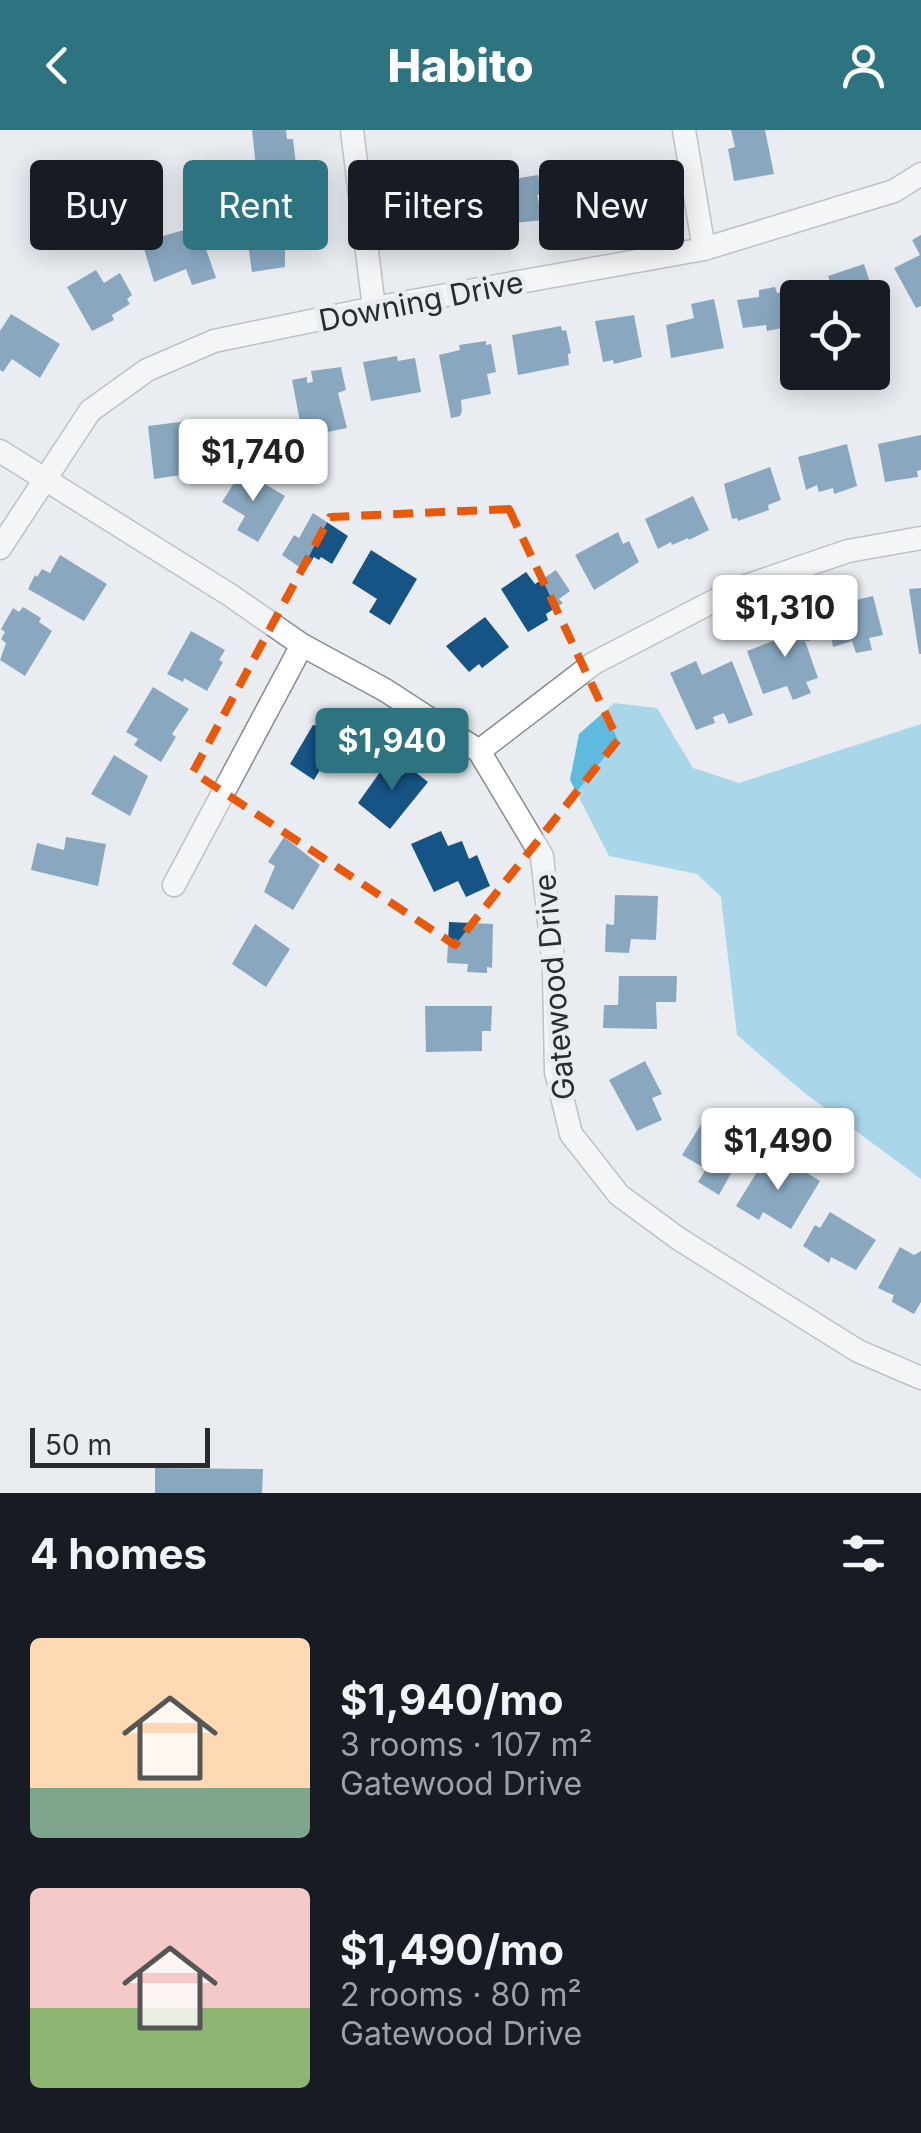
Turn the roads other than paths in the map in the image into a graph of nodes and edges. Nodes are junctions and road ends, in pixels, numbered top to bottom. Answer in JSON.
{"nodes":[{"id":1,"x":352,"y":130,"type":"edge"},
{"id":2,"x":684,"y":130,"type":"edge"},
{"id":3,"x":921,"y":174,"type":"edge"},
{"id":4,"x":704,"y":249,"type":"junction"},
{"id":5,"x":374,"y":308,"type":"junction"},
{"id":6,"x":0,"y":450,"type":"edge"},
{"id":7,"x":44,"y":478,"type":"junction"},
{"id":8,"x":921,"y":538,"type":"edge"},
{"id":9,"x":0,"y":548,"type":"edge"},
{"id":10,"x":302,"y":645,"type":"junction"},
{"id":11,"x":479,"y":751,"type":"junction"},
{"id":12,"x":174,"y":885,"type":"dead end"},
{"id":13,"x":921,"y":1378,"type":"edge"}],
"edges":[{"from":1,"to":5,"type":"street"},
{"from":2,"to":4,"type":"street"},
{"from":3,"to":4,"type":"street","name":"Downing Drive"},
{"from":4,"to":5,"type":"street","name":"Downing Drive"},
{"from":5,"to":7,"type":"street","name":"Downing Drive"},
{"from":6,"to":7,"type":"street","name":"Gatewood Drive"},
{"from":7,"to":9,"type":"street","name":"Downing Drive"},
{"from":7,"to":10,"type":"street","name":"Gatewood Drive"},
{"from":8,"to":11,"type":"street"},
{"from":10,"to":11,"type":"street","name":"Gatewood Drive"},
{"from":10,"to":12,"type":"street"},
{"from":11,"to":13,"type":"street","name":"Gatewood Drive"}]}
